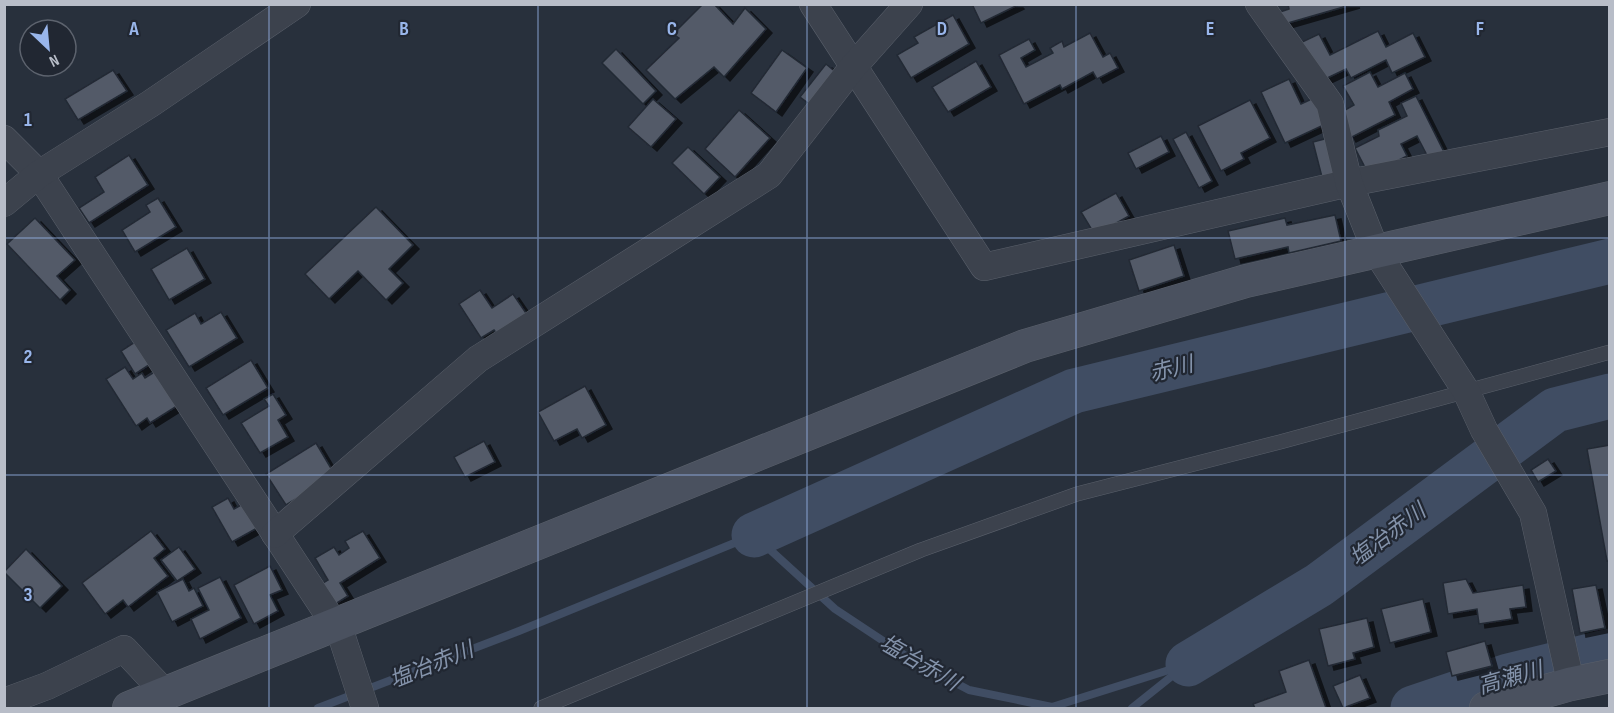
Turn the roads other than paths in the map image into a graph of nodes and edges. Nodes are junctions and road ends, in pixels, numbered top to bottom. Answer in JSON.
{"nodes":[{"id":1,"x":297,"y":4,"type":"edge"},
{"id":2,"x":813,"y":4,"type":"edge"},
{"id":3,"x":909,"y":4,"type":"edge"},
{"id":4,"x":1260,"y":4,"type":"edge"},
{"id":5,"x":853,"y":66,"type":"junction"},
{"id":6,"x":1610,"y":132,"type":"edge"},
{"id":7,"x":4,"y":139,"type":"edge"},
{"id":8,"x":39,"y":174,"type":"junction"},
{"id":9,"x":1349,"y":183,"type":"junction"},
{"id":10,"x":1610,"y":198,"type":"edge"},
{"id":11,"x":4,"y":203,"type":"edge"},
{"id":12,"x":1382,"y":260,"type":"junction"},
{"id":13,"x":1610,"y":352,"type":"edge"},
{"id":14,"x":1460,"y":382,"type":"junction"},
{"id":15,"x":275,"y":534,"type":"junction"},
{"id":16,"x":335,"y":626,"type":"junction"},
{"id":17,"x":1610,"y":676,"type":"edge"},
{"id":18,"x":1571,"y":684,"type":"junction"},
{"id":19,"x":166,"y":694,"type":"junction"},
{"id":20,"x":4,"y":702,"type":"edge"},
{"id":21,"x":129,"y":708,"type":"edge"},
{"id":22,"x":364,"y":708,"type":"edge"},
{"id":23,"x":541,"y":708,"type":"edge"},
{"id":24,"x":1486,"y":708,"type":"edge"}],
"edges":[{"from":1,"to":8,"type":"street"},
{"from":2,"to":5,"type":"street"},
{"from":3,"to":5,"type":"street"},
{"from":4,"to":9,"type":"street"},
{"from":5,"to":9,"type":"street"},
{"from":5,"to":15,"type":"street"},
{"from":6,"to":9,"type":"street"},
{"from":7,"to":8,"type":"street"},
{"from":8,"to":11,"type":"street"},
{"from":8,"to":15,"type":"street"},
{"from":9,"to":12,"type":"street"},
{"from":10,"to":12,"type":"street"},
{"from":12,"to":14,"type":"street"},
{"from":12,"to":16,"type":"street"},
{"from":13,"to":14,"type":"lane"},
{"from":14,"to":18,"type":"street"},
{"from":14,"to":23,"type":"lane"},
{"from":15,"to":16,"type":"street"},
{"from":16,"to":19,"type":"street"},
{"from":16,"to":22,"type":"street"},
{"from":17,"to":18,"type":"street"},
{"from":18,"to":24,"type":"street"},
{"from":19,"to":20,"type":"street"},
{"from":19,"to":21,"type":"street"}]}
